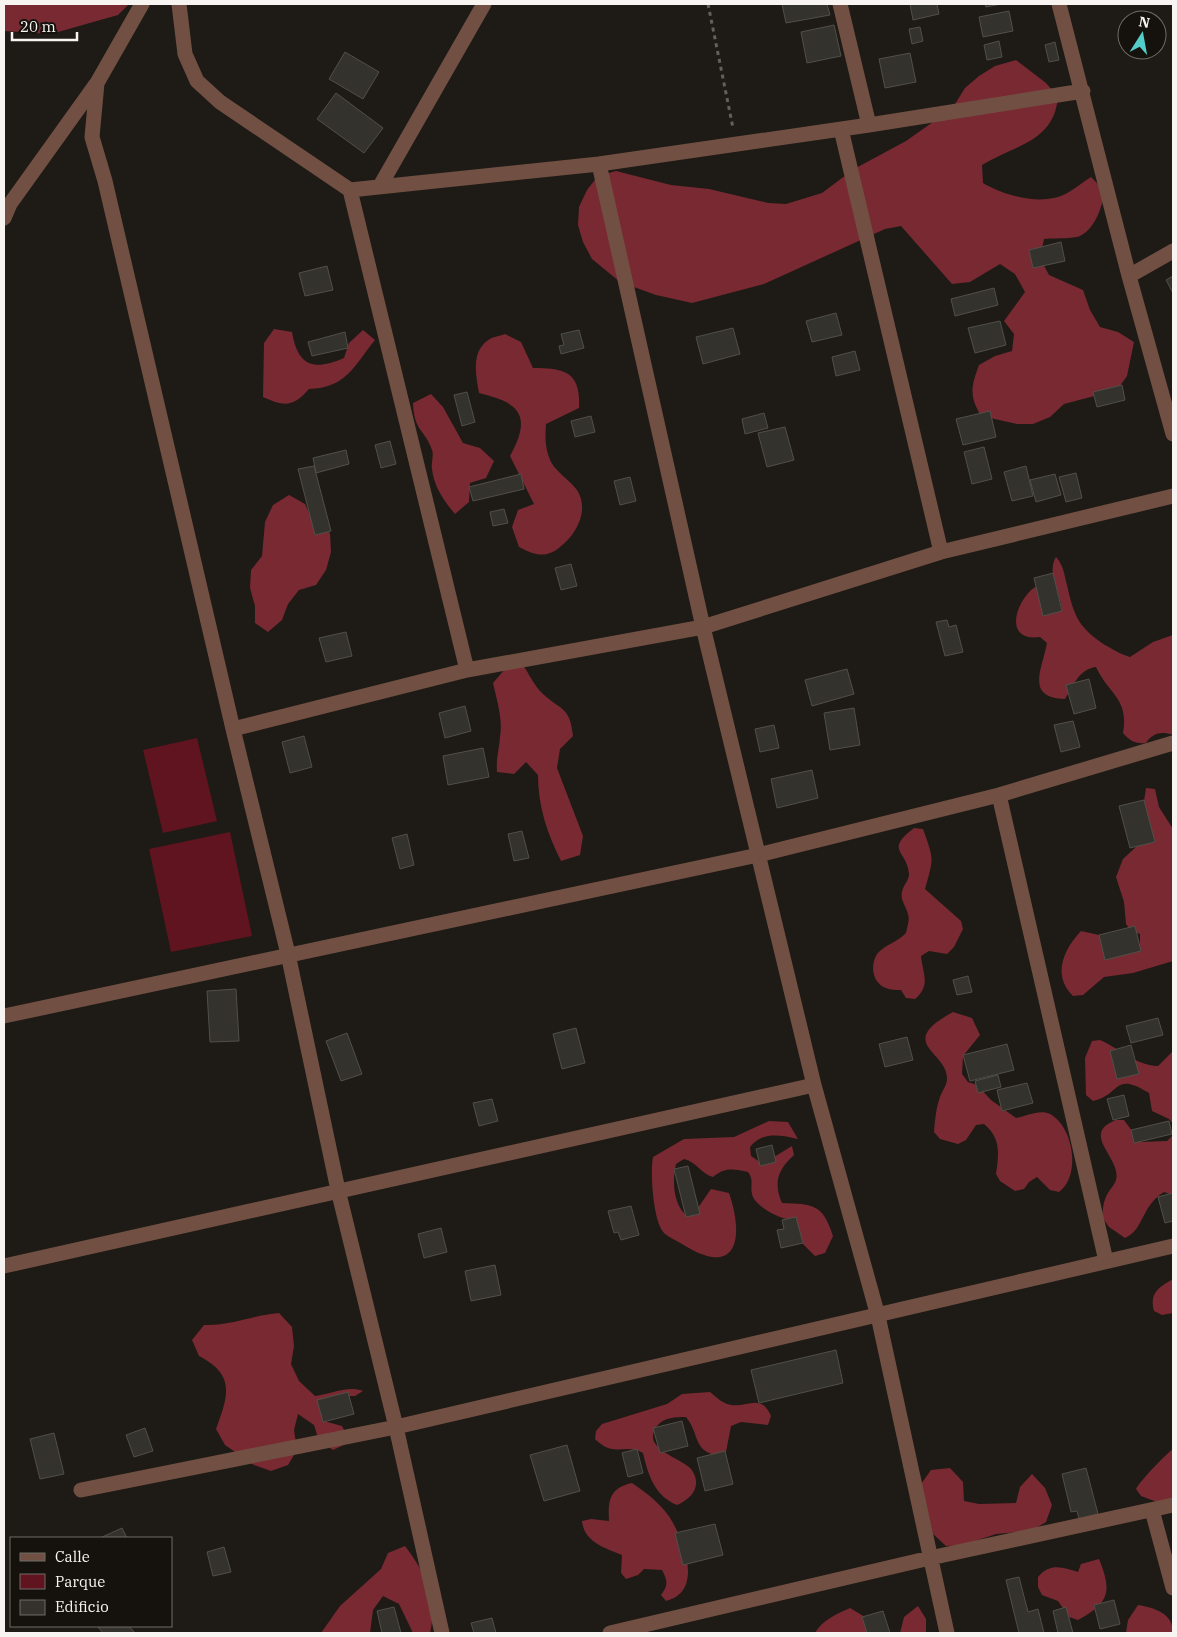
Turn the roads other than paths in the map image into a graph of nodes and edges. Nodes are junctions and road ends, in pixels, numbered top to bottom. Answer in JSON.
{"nodes":[{"id":1,"x":142,"y":4,"type":"edge"},
{"id":2,"x":178,"y":4,"type":"edge"},
{"id":3,"x":484,"y":4,"type":"edge"},
{"id":4,"x":840,"y":4,"type":"edge"},
{"id":5,"x":1059,"y":4,"type":"edge"},
{"id":6,"x":97,"y":83,"type":"junction"},
{"id":7,"x":1083,"y":91,"type":"junction"},
{"id":8,"x":868,"y":126,"type":"junction"},
{"id":9,"x":841,"y":129,"type":"junction"},
{"id":10,"x":599,"y":164,"type":"junction"},
{"id":11,"x":380,"y":186,"type":"junction"},
{"id":12,"x":350,"y":190,"type":"junction"},
{"id":13,"x":4,"y":218,"type":"edge"},
{"id":14,"x":1173,"y":251,"type":"edge"},
{"id":15,"x":1130,"y":276,"type":"junction"},
{"id":16,"x":1173,"y":434,"type":"edge"},
{"id":17,"x":1173,"y":496,"type":"edge"},
{"id":18,"x":942,"y":552,"type":"junction"},
{"id":19,"x":703,"y":627,"type":"junction"},
{"id":20,"x":467,"y":670,"type":"junction"},
{"id":21,"x":233,"y":730,"type":"junction"},
{"id":22,"x":1173,"y":743,"type":"edge"},
{"id":23,"x":999,"y":795,"type":"junction"},
{"id":24,"x":758,"y":855,"type":"junction"},
{"id":25,"x":288,"y":954,"type":"junction"},
{"id":26,"x":4,"y":1016,"type":"edge"},
{"id":27,"x":814,"y":1085,"type":"junction"},
{"id":28,"x":338,"y":1190,"type":"junction"},
{"id":29,"x":1173,"y":1246,"type":"edge"},
{"id":30,"x":1106,"y":1261,"type":"junction"},
{"id":31,"x":4,"y":1266,"type":"edge"},
{"id":32,"x":878,"y":1316,"type":"junction"},
{"id":33,"x":396,"y":1428,"type":"junction"},
{"id":34,"x":81,"y":1490,"type":"dead end"},
{"id":35,"x":1173,"y":1505,"type":"edge"},
{"id":36,"x":1152,"y":1510,"type":"junction"},
{"id":37,"x":930,"y":1558,"type":"junction"},
{"id":38,"x":1173,"y":1588,"type":"edge"},
{"id":39,"x":442,"y":1633,"type":"edge"},
{"id":40,"x":610,"y":1633,"type":"edge"},
{"id":41,"x":947,"y":1633,"type":"edge"}],
"edges":[{"from":1,"to":6,"type":"street"},
{"from":2,"to":12,"type":"street"},
{"from":3,"to":11,"type":"street"},
{"from":4,"to":8,"type":"street"},
{"from":5,"to":7,"type":"street"},
{"from":6,"to":13,"type":"street"},
{"from":6,"to":21,"type":"street"},
{"from":7,"to":8,"type":"street"},
{"from":7,"to":15,"type":"street"},
{"from":8,"to":9,"type":"street"},
{"from":9,"to":10,"type":"street"},
{"from":9,"to":18,"type":"street"},
{"from":10,"to":11,"type":"street"},
{"from":10,"to":19,"type":"street"},
{"from":11,"to":12,"type":"street"},
{"from":12,"to":20,"type":"street"},
{"from":14,"to":15,"type":"street"},
{"from":15,"to":16,"type":"street"},
{"from":17,"to":18,"type":"street"},
{"from":18,"to":19,"type":"street"},
{"from":19,"to":20,"type":"street"},
{"from":19,"to":24,"type":"street"},
{"from":20,"to":21,"type":"street"},
{"from":21,"to":25,"type":"street"},
{"from":22,"to":23,"type":"street"},
{"from":23,"to":24,"type":"street"},
{"from":23,"to":30,"type":"street"},
{"from":24,"to":25,"type":"street"},
{"from":24,"to":27,"type":"street"},
{"from":25,"to":26,"type":"street"},
{"from":25,"to":28,"type":"street"},
{"from":27,"to":28,"type":"street"},
{"from":27,"to":32,"type":"street"},
{"from":28,"to":31,"type":"street"},
{"from":28,"to":33,"type":"street"},
{"from":29,"to":30,"type":"street"},
{"from":30,"to":32,"type":"street"},
{"from":32,"to":33,"type":"street"},
{"from":32,"to":37,"type":"street"},
{"from":33,"to":34,"type":"street"},
{"from":33,"to":39,"type":"street"},
{"from":35,"to":36,"type":"street"},
{"from":36,"to":37,"type":"street"},
{"from":36,"to":38,"type":"street"},
{"from":37,"to":40,"type":"street"},
{"from":37,"to":41,"type":"street"}]}
